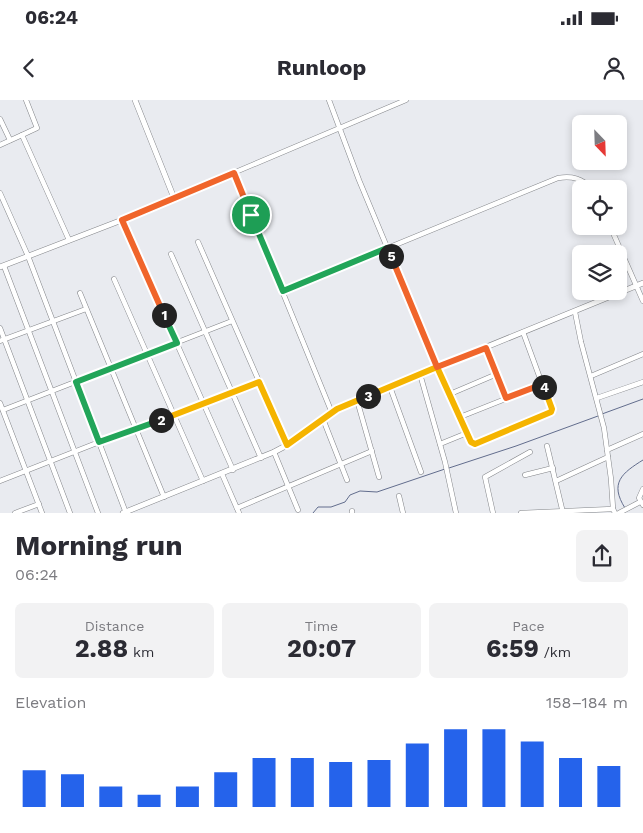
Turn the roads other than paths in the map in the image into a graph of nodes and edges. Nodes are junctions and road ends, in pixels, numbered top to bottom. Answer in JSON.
{"nodes":[{"id":1,"x":26,"y":100,"type":"edge"},
{"id":2,"x":135,"y":100,"type":"edge"},
{"id":3,"x":329,"y":100,"type":"edge"},
{"id":4,"x":406,"y":100,"type":"edge"},
{"id":5,"x":0,"y":119,"type":"edge"},
{"id":6,"x":339,"y":128,"type":"junction"},
{"id":7,"x":22,"y":135,"type":"junction"},
{"id":8,"x":10,"y":140,"type":"junction"},
{"id":9,"x":0,"y":144,"type":"edge"},
{"id":10,"x":234,"y":173,"type":"junction"},
{"id":11,"x":581,"y":180,"type":"edge"},
{"id":12,"x":0,"y":193,"type":"edge"},
{"id":13,"x":174,"y":198,"type":"junction"},
{"id":14,"x":122,"y":220,"type":"junction"},
{"id":15,"x":615,"y":235,"type":"edge"},
{"id":16,"x":69,"y":240,"type":"junction"},
{"id":17,"x":198,"y":242,"type":"dead end"},
{"id":18,"x":387,"y":248,"type":"junction"},
{"id":19,"x":171,"y":254,"type":"dead end"},
{"id":20,"x":28,"y":256,"type":"junction"},
{"id":21,"x":2,"y":266,"type":"edge"},
{"id":22,"x":114,"y":279,"type":"dead end"},
{"id":23,"x":640,"y":284,"type":"edge"},
{"id":24,"x":283,"y":291,"type":"junction"},
{"id":25,"x":80,"y":293,"type":"dead end"},
{"id":26,"x":643,"y":301,"type":"edge"},
{"id":27,"x":86,"y":309,"type":"junction"},
{"id":28,"x":575,"y":312,"type":"junction"},
{"id":29,"x":53,"y":321,"type":"junction"},
{"id":30,"x":232,"y":321,"type":"junction"},
{"id":31,"x":0,"y":328,"type":"edge"},
{"id":32,"x":29,"y":331,"type":"junction"},
{"id":33,"x":204,"y":332,"type":"junction"},
{"id":34,"x":523,"y":332,"type":"junction"},
{"id":35,"x":2,"y":341,"type":"edge"},
{"id":36,"x":177,"y":343,"type":"junction"},
{"id":37,"x":486,"y":348,"type":"junction"},
{"id":38,"x":643,"y":354,"type":"edge"},
{"id":39,"x":147,"y":355,"type":"junction"},
{"id":40,"x":437,"y":367,"type":"junction"},
{"id":41,"x":111,"y":369,"type":"junction"},
{"id":42,"x":420,"y":374,"type":"junction"},
{"id":43,"x":497,"y":374,"type":"junction"},
{"id":44,"x":591,"y":376,"type":"junction"},
{"id":45,"x":76,"y":382,"type":"junction"},
{"id":46,"x":259,"y":382,"type":"junction"},
{"id":47,"x":643,"y":382,"type":"edge"},
{"id":48,"x":543,"y":384,"type":"junction"},
{"id":49,"x":390,"y":387,"type":"junction"},
{"id":50,"x":52,"y":391,"type":"junction"},
{"id":51,"x":232,"y":394,"type":"junction"},
{"id":52,"x":450,"y":394,"type":"junction"},
{"id":53,"x":506,"y":398,"type":"junction"},
{"id":54,"x":597,"y":398,"type":"junction"},
{"id":55,"x":28,"y":400,"type":"junction"},
{"id":56,"x":356,"y":400,"type":"junction"},
{"id":57,"x":0,"y":403,"type":"edge"},
{"id":58,"x":204,"y":404,"type":"junction"},
{"id":59,"x":2,"y":410,"type":"junction"},
{"id":60,"x":332,"y":412,"type":"junction"},
{"id":61,"x":174,"y":415,"type":"junction"},
{"id":62,"x":460,"y":417,"type":"junction"},
{"id":63,"x":323,"y":418,"type":"junction"},
{"id":64,"x":135,"y":428,"type":"junction"},
{"id":65,"x":467,"y":433,"type":"junction"},
{"id":66,"x":643,"y":434,"type":"edge"},
{"id":67,"x":99,"y":442,"type":"junction"},
{"id":68,"x":440,"y":444,"type":"junction"},
{"id":69,"x":287,"y":445,"type":"junction"},
{"id":70,"x":547,"y":446,"type":"dead end"},
{"id":71,"x":607,"y":450,"type":"junction"},
{"id":72,"x":372,"y":451,"type":"junction"},
{"id":73,"x":75,"y":452,"type":"junction"},
{"id":74,"x":274,"y":452,"type":"junction"},
{"id":75,"x":530,"y":452,"type":"dead end"},
{"id":76,"x":608,"y":457,"type":"junction"},
{"id":77,"x":261,"y":458,"type":"junction"},
{"id":78,"x":51,"y":461,"type":"junction"},
{"id":79,"x":340,"y":464,"type":"junction"},
{"id":80,"x":553,"y":468,"type":"junction"},
{"id":81,"x":232,"y":470,"type":"junction"},
{"id":82,"x":26,"y":471,"type":"junction"},
{"id":83,"x":421,"y":472,"type":"dead end"},
{"id":84,"x":222,"y":474,"type":"junction"},
{"id":85,"x":525,"y":475,"type":"dead end"},
{"id":86,"x":379,"y":477,"type":"dead end"},
{"id":87,"x":347,"y":480,"type":"dead end"},
{"id":88,"x":0,"y":481,"type":"edge"},
{"id":89,"x":203,"y":481,"type":"junction"},
{"id":90,"x":556,"y":481,"type":"junction"},
{"id":91,"x":288,"y":486,"type":"junction"},
{"id":92,"x":643,"y":489,"type":"edge"},
{"id":93,"x":399,"y":496,"type":"dead end"},
{"id":94,"x":164,"y":497,"type":"junction"},
{"id":95,"x":641,"y":503,"type":"edge"},
{"id":96,"x":38,"y":504,"type":"junction"},
{"id":97,"x":236,"y":508,"type":"junction"},
{"id":98,"x":298,"y":510,"type":"dead end"},
{"id":99,"x":563,"y":512,"type":"edge"},
{"id":100,"x":616,"y":512,"type":"edge"},
{"id":101,"x":15,"y":513,"type":"edge"},
{"id":102,"x":42,"y":513,"type":"edge"},
{"id":103,"x":70,"y":513,"type":"edge"},
{"id":104,"x":98,"y":513,"type":"edge"},
{"id":105,"x":125,"y":513,"type":"edge"},
{"id":106,"x":239,"y":513,"type":"edge"},
{"id":107,"x":402,"y":513,"type":"edge"},
{"id":108,"x":456,"y":513,"type":"edge"},
{"id":109,"x":493,"y":513,"type":"edge"},
{"id":110,"x":521,"y":513,"type":"edge"}],
"edges":[{"from":1,"to":7,"type":"street"},
{"from":2,"to":13,"type":"street"},
{"from":3,"to":6,"type":"street"},
{"from":4,"to":6,"type":"street"},
{"from":5,"to":8,"type":"street"},
{"from":6,"to":10,"type":"street"},
{"from":6,"to":18,"type":"street"},
{"from":7,"to":8,"type":"street"},
{"from":7,"to":16,"type":"street"},
{"from":8,"to":9,"type":"street"},
{"from":10,"to":13,"type":"street"},
{"from":10,"to":24,"type":"street"},
{"from":11,"to":18,"type":"street"},
{"from":12,"to":20,"type":"street"},
{"from":13,"to":14,"type":"street"},
{"from":14,"to":16,"type":"street"},
{"from":14,"to":36,"type":"street"},
{"from":15,"to":23,"type":"street"},
{"from":16,"to":20,"type":"street"},
{"from":17,"to":30,"type":"street"},
{"from":18,"to":24,"type":"street"},
{"from":18,"to":40,"type":"street"},
{"from":19,"to":33,"type":"street"},
{"from":20,"to":21,"type":"street"},
{"from":20,"to":29,"type":"street"},
{"from":21,"to":32,"type":"street"},
{"from":22,"to":39,"type":"street"},
{"from":23,"to":26,"type":"street"},
{"from":23,"to":28,"type":"street"},
{"from":24,"to":60,"type":"street"},
{"from":25,"to":27,"type":"street"},
{"from":27,"to":29,"type":"street"},
{"from":27,"to":41,"type":"street"},
{"from":28,"to":34,"type":"street"},
{"from":28,"to":44,"type":"street"},
{"from":29,"to":32,"type":"street"},
{"from":29,"to":45,"type":"street"},
{"from":30,"to":33,"type":"street"},
{"from":30,"to":46,"type":"street"},
{"from":31,"to":35,"type":"street"},
{"from":32,"to":35,"type":"street"},
{"from":32,"to":50,"type":"street"},
{"from":33,"to":36,"type":"street"},
{"from":33,"to":51,"type":"street"},
{"from":34,"to":37,"type":"street"},
{"from":34,"to":48,"type":"street"},
{"from":35,"to":55,"type":"street"},
{"from":36,"to":39,"type":"street"},
{"from":36,"to":58,"type":"street"},
{"from":37,"to":40,"type":"street"},
{"from":37,"to":43,"type":"street"},
{"from":38,"to":44,"type":"street"},
{"from":39,"to":41,"type":"street"},
{"from":39,"to":61,"type":"street"},
{"from":40,"to":42,"type":"street"},
{"from":40,"to":52,"type":"street"},
{"from":41,"to":45,"type":"street"},
{"from":41,"to":64,"type":"street"},
{"from":42,"to":49,"type":"street"},
{"from":42,"to":68,"type":"street"},
{"from":43,"to":52,"type":"street"},
{"from":43,"to":53,"type":"street"},
{"from":44,"to":54,"type":"street"},
{"from":45,"to":50,"type":"street"},
{"from":45,"to":67,"type":"street"},
{"from":46,"to":51,"type":"street"},
{"from":46,"to":69,"type":"street"},
{"from":47,"to":54,"type":"street"},
{"from":48,"to":53,"type":"street"},
{"from":48,"to":65,"type":"street"},
{"from":49,"to":56,"type":"street"},
{"from":49,"to":83,"type":"street"},
{"from":50,"to":55,"type":"street"},
{"from":50,"to":73,"type":"street"},
{"from":51,"to":58,"type":"street"},
{"from":51,"to":77,"type":"street"},
{"from":52,"to":62,"type":"street"},
{"from":53,"to":62,"type":"street"},
{"from":54,"to":71,"type":"street"},
{"from":55,"to":59,"type":"street"},
{"from":55,"to":78,"type":"street"},
{"from":56,"to":60,"type":"street"},
{"from":56,"to":72,"type":"street"},
{"from":57,"to":59,"type":"street"},
{"from":58,"to":61,"type":"street"},
{"from":58,"to":81,"type":"street"},
{"from":59,"to":82,"type":"street"},
{"from":60,"to":63,"type":"street"},
{"from":61,"to":64,"type":"street"},
{"from":61,"to":89,"type":"street"},
{"from":62,"to":65,"type":"street"},
{"from":63,"to":69,"type":"street"},
{"from":63,"to":79,"type":"street"},
{"from":64,"to":67,"type":"street"},
{"from":64,"to":94,"type":"street"},
{"from":65,"to":68,"type":"street"},
{"from":66,"to":71,"type":"street"},
{"from":67,"to":73,"type":"street"},
{"from":67,"to":105,"type":"street"},
{"from":68,"to":108,"type":"street"},
{"from":69,"to":74,"type":"street"},
{"from":70,"to":80,"type":"street"},
{"from":71,"to":76,"type":"street"},
{"from":72,"to":79,"type":"street"},
{"from":72,"to":86,"type":"street"},
{"from":73,"to":78,"type":"street"},
{"from":73,"to":104,"type":"street"},
{"from":74,"to":77,"type":"street"},
{"from":74,"to":91,"type":"street"},
{"from":75,"to":109,"type":"street"},
{"from":76,"to":90,"type":"street"},
{"from":76,"to":100,"type":"street"},
{"from":77,"to":81,"type":"street"},
{"from":78,"to":82,"type":"street"},
{"from":78,"to":103,"type":"street"},
{"from":79,"to":87,"type":"street"},
{"from":79,"to":91,"type":"street"},
{"from":80,"to":85,"type":"street"},
{"from":80,"to":90,"type":"street"},
{"from":81,"to":84,"type":"street"},
{"from":82,"to":88,"type":"street"},
{"from":82,"to":96,"type":"street"},
{"from":84,"to":89,"type":"street"},
{"from":84,"to":97,"type":"street"},
{"from":89,"to":94,"type":"street"},
{"from":90,"to":99,"type":"street"},
{"from":91,"to":97,"type":"street"},
{"from":91,"to":98,"type":"street"},
{"from":92,"to":95,"type":"street"},
{"from":93,"to":107,"type":"street"},
{"from":94,"to":105,"type":"street"},
{"from":95,"to":100,"type":"street"},
{"from":96,"to":101,"type":"street"},
{"from":96,"to":102,"type":"street"},
{"from":97,"to":106,"type":"street"},
{"from":99,"to":100,"type":"street"},
{"from":99,"to":110,"type":"street"}]}
